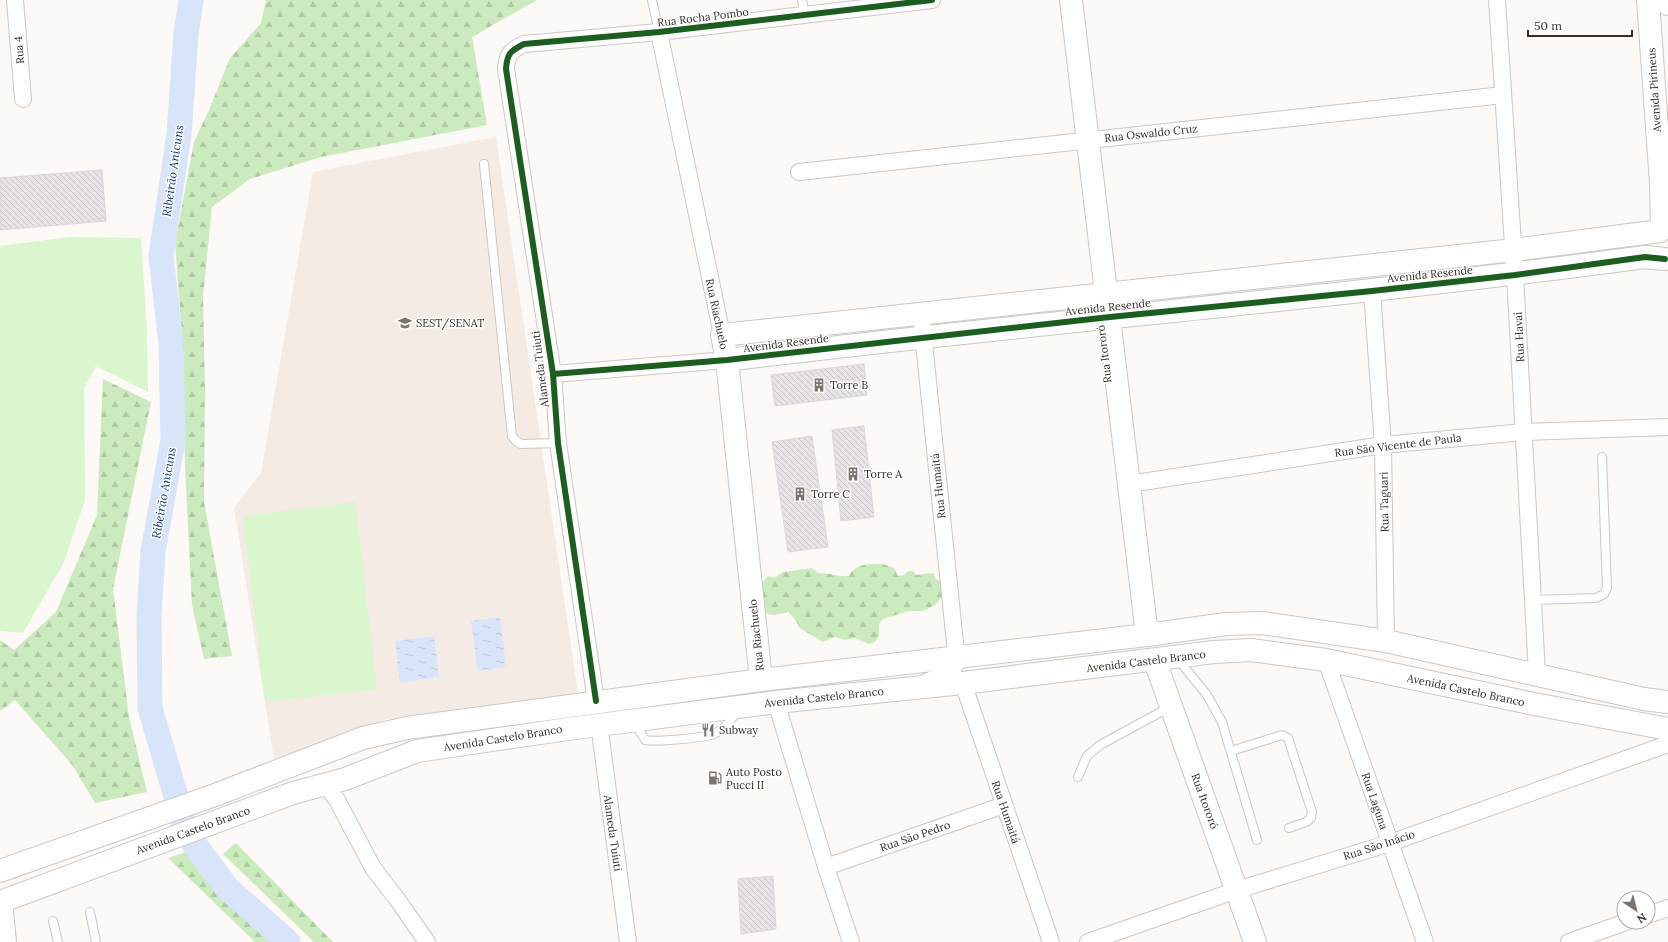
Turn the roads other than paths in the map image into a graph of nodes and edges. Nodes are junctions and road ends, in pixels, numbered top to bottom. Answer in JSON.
{"nodes":[{"id":1,"x":15,"y":0,"type":"edge"},
{"id":2,"x":652,"y":0,"type":"edge"},
{"id":3,"x":932,"y":0,"type":"edge"},
{"id":4,"x":1071,"y":0,"type":"edge"},
{"id":5,"x":1497,"y":0,"type":"edge"},
{"id":6,"x":1648,"y":0,"type":"edge"},
{"id":7,"x":1668,"y":0,"type":"edge"},
{"id":8,"x":1668,"y":4,"type":"edge"},
{"id":9,"x":803,"y":8,"type":"edge"},
{"id":10,"x":659,"y":32,"type":"junction"},
{"id":11,"x":524,"y":44,"type":"joint"},
{"id":12,"x":1503,"y":95,"type":"junction"},
{"id":13,"x":23,"y":99,"type":"dead end"},
{"id":14,"x":1088,"y":140,"type":"junction"},
{"id":15,"x":484,"y":164,"type":"dead end"},
{"id":16,"x":799,"y":172,"type":"dead end"},
{"id":17,"x":1663,"y":228,"type":"edge"},
{"id":18,"x":1514,"y":250,"type":"junction"},
{"id":19,"x":1443,"y":258,"type":"junction"},
{"id":20,"x":1666,"y":260,"type":"edge"},
{"id":21,"x":1515,"y":275,"type":"junction"},
{"id":22,"x":1444,"y":283,"type":"junction"},
{"id":23,"x":1372,"y":291,"type":"junction"},
{"id":24,"x":1106,"y":294,"type":"junction"},
{"id":25,"x":921,"y":314,"type":"junction"},
{"id":26,"x":1110,"y":317,"type":"junction"},
{"id":27,"x":722,"y":335,"type":"junction"},
{"id":28,"x":923,"y":337,"type":"junction"},
{"id":29,"x":727,"y":360,"type":"junction"},
{"id":30,"x":553,"y":374,"type":"junction"},
{"id":31,"x":1668,"y":427,"type":"edge"},
{"id":32,"x":1524,"y":432,"type":"junction"},
{"id":33,"x":558,"y":443,"type":"junction"},
{"id":34,"x":1383,"y":445,"type":"junction"},
{"id":35,"x":1602,"y":457,"type":"dead end"},
{"id":36,"x":1129,"y":484,"type":"junction"},
{"id":37,"x":1533,"y":600,"type":"junction"},
{"id":38,"x":1147,"y":635,"type":"junction"},
{"id":39,"x":1386,"y":641,"type":"junction"},
{"id":40,"x":956,"y":657,"type":"junction"},
{"id":41,"x":1179,"y":657,"type":"junction"},
{"id":42,"x":1326,"y":660,"type":"junction"},
{"id":43,"x":1155,"y":661,"type":"junction"},
{"id":44,"x":1536,"y":674,"type":"junction"},
{"id":45,"x":761,"y":680,"type":"junction"},
{"id":46,"x":963,"y":683,"type":"junction"},
{"id":47,"x":913,"y":688,"type":"junction"},
{"id":48,"x":596,"y":701,"type":"junction"},
{"id":49,"x":776,"y":702,"type":"junction"},
{"id":50,"x":1668,"y":702,"type":"edge"},
{"id":51,"x":1171,"y":706,"type":"junction"},
{"id":52,"x":599,"y":724,"type":"junction"},
{"id":53,"x":1668,"y":729,"type":"edge"},
{"id":54,"x":1668,"y":744,"type":"edge"},
{"id":55,"x":1231,"y":751,"type":"junction"},
{"id":56,"x":1078,"y":776,"type":"dead end"},
{"id":57,"x":336,"y":788,"type":"junction"},
{"id":58,"x":1004,"y":805,"type":"junction"},
{"id":59,"x":1289,"y":828,"type":"dead end"},
{"id":60,"x":1258,"y":840,"type":"dead end"},
{"id":61,"x":1390,"y":842,"type":"junction"},
{"id":62,"x":826,"y":867,"type":"junction"},
{"id":63,"x":0,"y":871,"type":"edge"},
{"id":64,"x":1237,"y":890,"type":"junction"},
{"id":65,"x":2,"y":901,"type":"edge"},
{"id":66,"x":1668,"y":908,"type":"edge"},
{"id":67,"x":90,"y":912,"type":"dead end"},
{"id":68,"x":1656,"y":912,"type":"edge"},
{"id":69,"x":53,"y":921,"type":"dead end"},
{"id":70,"x":1616,"y":926,"type":"edge"},
{"id":71,"x":8,"y":942,"type":"edge"},
{"id":72,"x":58,"y":942,"type":"edge"},
{"id":73,"x":96,"y":942,"type":"edge"},
{"id":74,"x":427,"y":942,"type":"edge"},
{"id":75,"x":628,"y":942,"type":"edge"},
{"id":76,"x":851,"y":942,"type":"edge"},
{"id":77,"x":1051,"y":942,"type":"edge"},
{"id":78,"x":1088,"y":942,"type":"edge"},
{"id":79,"x":1255,"y":942,"type":"edge"},
{"id":80,"x":1424,"y":942,"type":"edge"},
{"id":81,"x":1569,"y":942,"type":"edge"}],
"edges":[{"from":1,"to":13,"type":"street","name":"Rua 4"},
{"from":2,"to":10,"type":"lane","name":"Rua Riachuelo"},
{"from":3,"to":9,"type":"street","name":"Rua Rocha Pombo"},
{"from":4,"to":14,"type":"main road","name":"Rua Itororó"},
{"from":5,"to":12,"type":"street","name":"Rua Havaí"},
{"from":6,"to":17,"type":"main road","name":"Avenida Pirineus"},
{"from":7,"to":8,"type":"main road"},
{"from":9,"to":10,"type":"street","name":"Rua Rocha Pombo"},
{"from":10,"to":11,"type":"street","name":"Rua Rocha Pombo"},
{"from":10,"to":27,"type":"street","name":"Rua Riachuelo"},
{"from":11,"to":30,"type":"street","name":"Alameda Tuiuti"},
{"from":12,"to":14,"type":"street","name":"Rua Oswaldo Cruz"},
{"from":12,"to":18,"type":"street","name":"Rua Havaí"},
{"from":14,"to":16,"type":"street","name":"Rua Oswaldo Cruz"},
{"from":14,"to":24,"type":"main road","name":"Rua Itororó"},
{"from":15,"to":33,"type":"lane"},
{"from":17,"to":18,"type":"main road","name":"Avenida Resende"},
{"from":17,"to":20,"type":"main road","name":"Avenida Pirineus"},
{"from":18,"to":19,"type":"main road","name":"Avenida Resende"},
{"from":18,"to":21,"type":"street","name":"Rua Havaí"},
{"from":19,"to":22,"type":"main road"},
{"from":19,"to":24,"type":"main road","name":"Avenida Resende"},
{"from":20,"to":21,"type":"main road","name":"Avenida Resende"},
{"from":21,"to":22,"type":"main road","name":"Avenida Resende"},
{"from":21,"to":32,"type":"street","name":"Rua Havaí"},
{"from":22,"to":23,"type":"main road","name":"Avenida Resende"},
{"from":23,"to":26,"type":"main road","name":"Avenida Resende"},
{"from":23,"to":34,"type":"street","name":"Rua Taguari"},
{"from":24,"to":25,"type":"main road","name":"Avenida Resende"},
{"from":24,"to":26,"type":"main road","name":"Rua Itororó"},
{"from":25,"to":27,"type":"main road","name":"Avenida Resende"},
{"from":25,"to":28,"type":"street","name":"Rua Humaitá"},
{"from":26,"to":28,"type":"main road","name":"Avenida Resende"},
{"from":26,"to":36,"type":"main road","name":"Rua Itororó"},
{"from":27,"to":29,"type":"main road","name":"Rua Riachuelo"},
{"from":28,"to":29,"type":"main road","name":"Avenida Resende"},
{"from":28,"to":40,"type":"street","name":"Rua Humaitá"},
{"from":29,"to":30,"type":"street","name":"Avenida Resende"},
{"from":29,"to":45,"type":"main road","name":"Rua Riachuelo"},
{"from":30,"to":33,"type":"street","name":"Alameda Tuiuti"},
{"from":31,"to":32,"type":"street","name":"Rua São Vicente de Paula"},
{"from":32,"to":34,"type":"street","name":"Rua São Vicente de Paula"},
{"from":32,"to":37,"type":"street","name":"Rua Havaí"},
{"from":33,"to":48,"type":"street","name":"Alameda Tuiuti"},
{"from":34,"to":36,"type":"street","name":"Rua São Vicente de Paula"},
{"from":34,"to":39,"type":"street","name":"Rua Taguari"},
{"from":35,"to":37,"type":"lane"},
{"from":36,"to":38,"type":"main road","name":"Rua Itororó"},
{"from":37,"to":44,"type":"street","name":"Rua Havaí"},
{"from":38,"to":39,"type":"main road","name":"Avenida Castelo Branco"},
{"from":38,"to":40,"type":"main road","name":"Avenida Castelo Branco"},
{"from":39,"to":44,"type":"main road","name":"Avenida Castelo Branco"},
{"from":40,"to":45,"type":"main road","name":"Avenida Castelo Branco"},
{"from":40,"to":47,"type":"street"},
{"from":41,"to":42,"type":"main road","name":"Avenida Castelo Branco"},
{"from":41,"to":43,"type":"main road","name":"Avenida Castelo Branco"},
{"from":41,"to":55,"type":"lane"},
{"from":42,"to":53,"type":"main road","name":"Avenida Castelo Branco"},
{"from":42,"to":61,"type":"street","name":"Rua Laguna"},
{"from":43,"to":46,"type":"main road","name":"Avenida Castelo Branco"},
{"from":43,"to":51,"type":"main road","name":"Rua Itororó"},
{"from":44,"to":50,"type":"main road","name":"Avenida Castelo Branco"},
{"from":45,"to":48,"type":"main road","name":"Avenida Castelo Branco"},
{"from":46,"to":47,"type":"main road","name":"Avenida Castelo Branco"},
{"from":46,"to":58,"type":"street","name":"Rua Humaitá"},
{"from":47,"to":49,"type":"main road","name":"Avenida Castelo Branco"},
{"from":48,"to":63,"type":"main road","name":"Avenida Castelo Branco"},
{"from":49,"to":52,"type":"main road","name":"Avenida Castelo Branco"},
{"from":49,"to":62,"type":"street"},
{"from":51,"to":56,"type":"lane"},
{"from":51,"to":64,"type":"main road","name":"Rua Itororó"},
{"from":52,"to":57,"type":"main road","name":"Avenida Castelo Branco"},
{"from":52,"to":75,"type":"street","name":"Alameda Tuiuti"},
{"from":54,"to":61,"type":"street","name":"Rua São Inácio"},
{"from":55,"to":59,"type":"lane"},
{"from":55,"to":60,"type":"lane"},
{"from":57,"to":65,"type":"main road","name":"Avenida Castelo Branco"},
{"from":57,"to":74,"type":"street"},
{"from":58,"to":62,"type":"street","name":"Rua São Pedro"},
{"from":58,"to":77,"type":"street","name":"Rua Humaitá"},
{"from":61,"to":64,"type":"street","name":"Rua São Inácio"},
{"from":61,"to":80,"type":"street","name":"Rua Laguna"},
{"from":62,"to":76,"type":"street"},
{"from":64,"to":78,"type":"street","name":"Rua São Inácio"},
{"from":64,"to":79,"type":"main road","name":"Rua Itororó"},
{"from":65,"to":71,"type":"street"},
{"from":66,"to":68,"type":"street"},
{"from":67,"to":73,"type":"lane"},
{"from":69,"to":72,"type":"lane"},
{"from":70,"to":81,"type":"street"}]}
